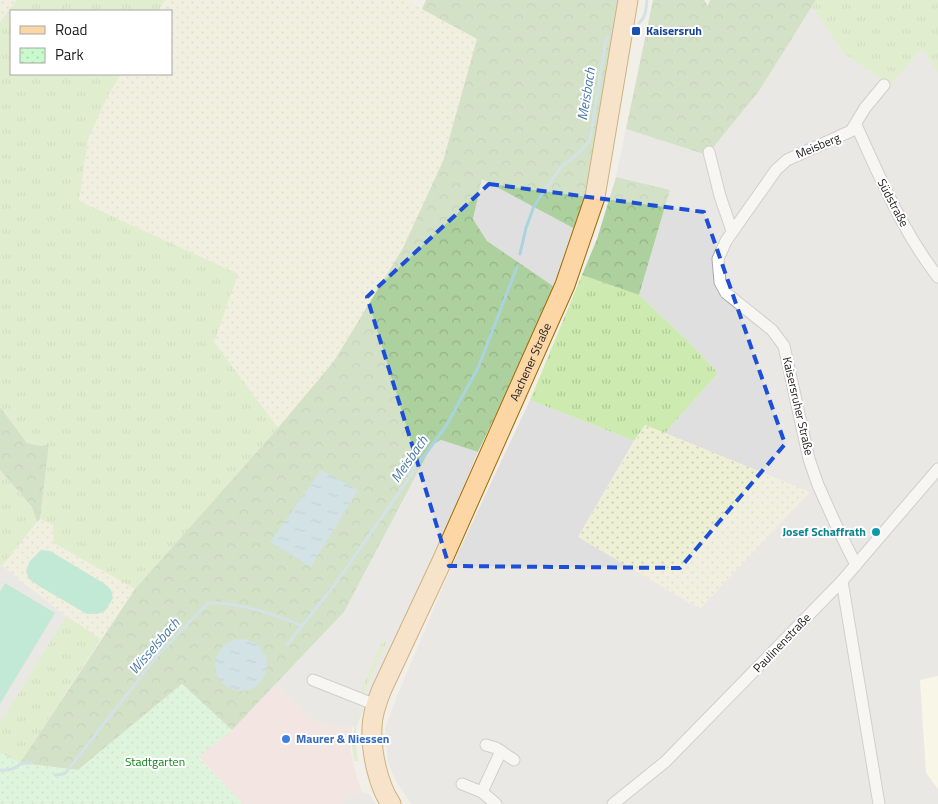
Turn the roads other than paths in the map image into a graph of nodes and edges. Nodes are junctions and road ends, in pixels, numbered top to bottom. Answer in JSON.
{"nodes":[{"id":1,"x":628,"y":0,"type":"edge"},
{"id":2,"x":884,"y":85,"type":"dead end"},
{"id":3,"x":856,"y":125,"type":"junction"},
{"id":4,"x":709,"y":152,"type":"dead end"},
{"id":5,"x":732,"y":231,"type":"junction"},
{"id":6,"x":938,"y":277,"type":"edge"},
{"id":7,"x":938,"y":469,"type":"edge"},
{"id":8,"x":856,"y":565,"type":"junction"},
{"id":9,"x":842,"y":581,"type":"junction"},
{"id":10,"x":314,"y":680,"type":"dead end"},
{"id":11,"x":376,"y":706,"type":"junction"},
{"id":12,"x":486,"y":745,"type":"dead end"},
{"id":13,"x":501,"y":751,"type":"junction"},
{"id":14,"x":514,"y":760,"type":"dead end"},
{"id":15,"x":462,"y":784,"type":"dead end"},
{"id":16,"x":482,"y":792,"type":"junction"},
{"id":17,"x":391,"y":804,"type":"edge"},
{"id":18,"x":496,"y":804,"type":"edge"},
{"id":19,"x":613,"y":804,"type":"edge"},
{"id":20,"x":879,"y":804,"type":"edge"}],
"edges":[{"from":1,"to":11,"type":"main road","name":"Aachener Straße"},
{"from":2,"to":3,"type":"street","name":"Meisberg"},
{"from":3,"to":5,"type":"street","name":"Meisberg"},
{"from":3,"to":6,"type":"street","name":"Südstraße"},
{"from":4,"to":5,"type":"street"},
{"from":5,"to":8,"type":"street","name":"Kaisersruher Straße"},
{"from":7,"to":8,"type":"street","name":"Paulinenstraße"},
{"from":8,"to":9,"type":"street","name":"Paulinenstraße"},
{"from":9,"to":19,"type":"street","name":"Paulinenstraße"},
{"from":9,"to":20,"type":"street"},
{"from":10,"to":11,"type":"street"},
{"from":11,"to":17,"type":"main road","name":"Aachener Straße"},
{"from":12,"to":13,"type":"street"},
{"from":13,"to":14,"type":"street"},
{"from":13,"to":16,"type":"street"},
{"from":15,"to":16,"type":"street"},
{"from":16,"to":18,"type":"street"}]}
